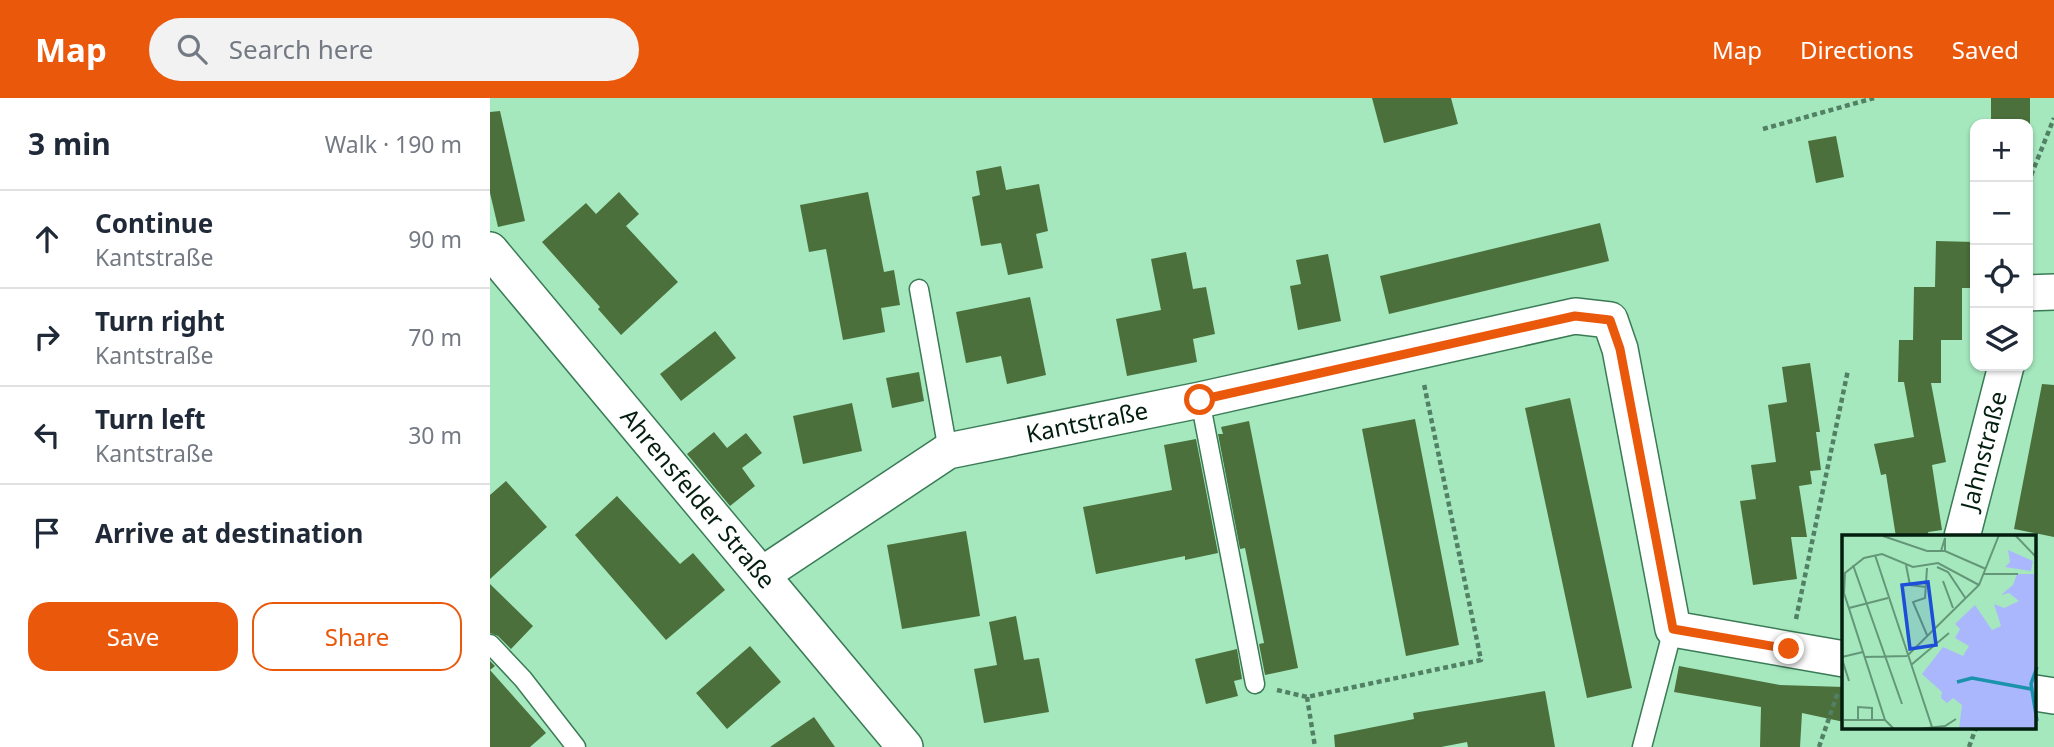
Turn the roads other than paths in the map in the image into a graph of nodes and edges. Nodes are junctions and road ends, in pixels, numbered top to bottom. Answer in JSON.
{"nodes":[{"id":1,"x":490,"y":250,"type":"edge"},
{"id":2,"x":919,"y":289,"type":"dead end"},
{"id":3,"x":2054,"y":292,"type":"edge"},
{"id":4,"x":2033,"y":293,"type":"edge"},
{"id":5,"x":2005,"y":371,"type":"edge"},
{"id":6,"x":1200,"y":400,"type":"junction"},
{"id":7,"x":948,"y":451,"type":"junction"},
{"id":8,"x":1963,"y":535,"type":"edge"},
{"id":9,"x":763,"y":574,"type":"junction"},
{"id":10,"x":1673,"y":629,"type":"junction"},
{"id":11,"x":490,"y":644,"type":"edge"},
{"id":12,"x":1842,"y":672,"type":"edge"},
{"id":13,"x":1255,"y":684,"type":"road end"},
{"id":14,"x":2036,"y":693,"type":"edge"},
{"id":15,"x":2054,"y":696,"type":"edge"},
{"id":16,"x":576,"y":747,"type":"edge"},
{"id":17,"x":905,"y":747,"type":"edge"},
{"id":18,"x":1642,"y":747,"type":"edge"}],
"edges":[{"from":1,"to":9,"type":"street","name":"Ahrensfelder Straße"},
{"from":2,"to":7,"type":"lane"},
{"from":3,"to":4,"type":"street"},
{"from":5,"to":8,"type":"street","name":"Jahnstraße"},
{"from":6,"to":7,"type":"street","name":"Kantstraße"},
{"from":6,"to":10,"type":"street","name":"Kantstraße"},
{"from":6,"to":13,"type":"lane"},
{"from":7,"to":9,"type":"street","name":"Kantstraße"},
{"from":9,"to":17,"type":"street","name":"Ahrensfelder Straße"},
{"from":10,"to":12,"type":"street"},
{"from":10,"to":18,"type":"lane"},
{"from":11,"to":16,"type":"lane"},
{"from":14,"to":15,"type":"street"}]}
